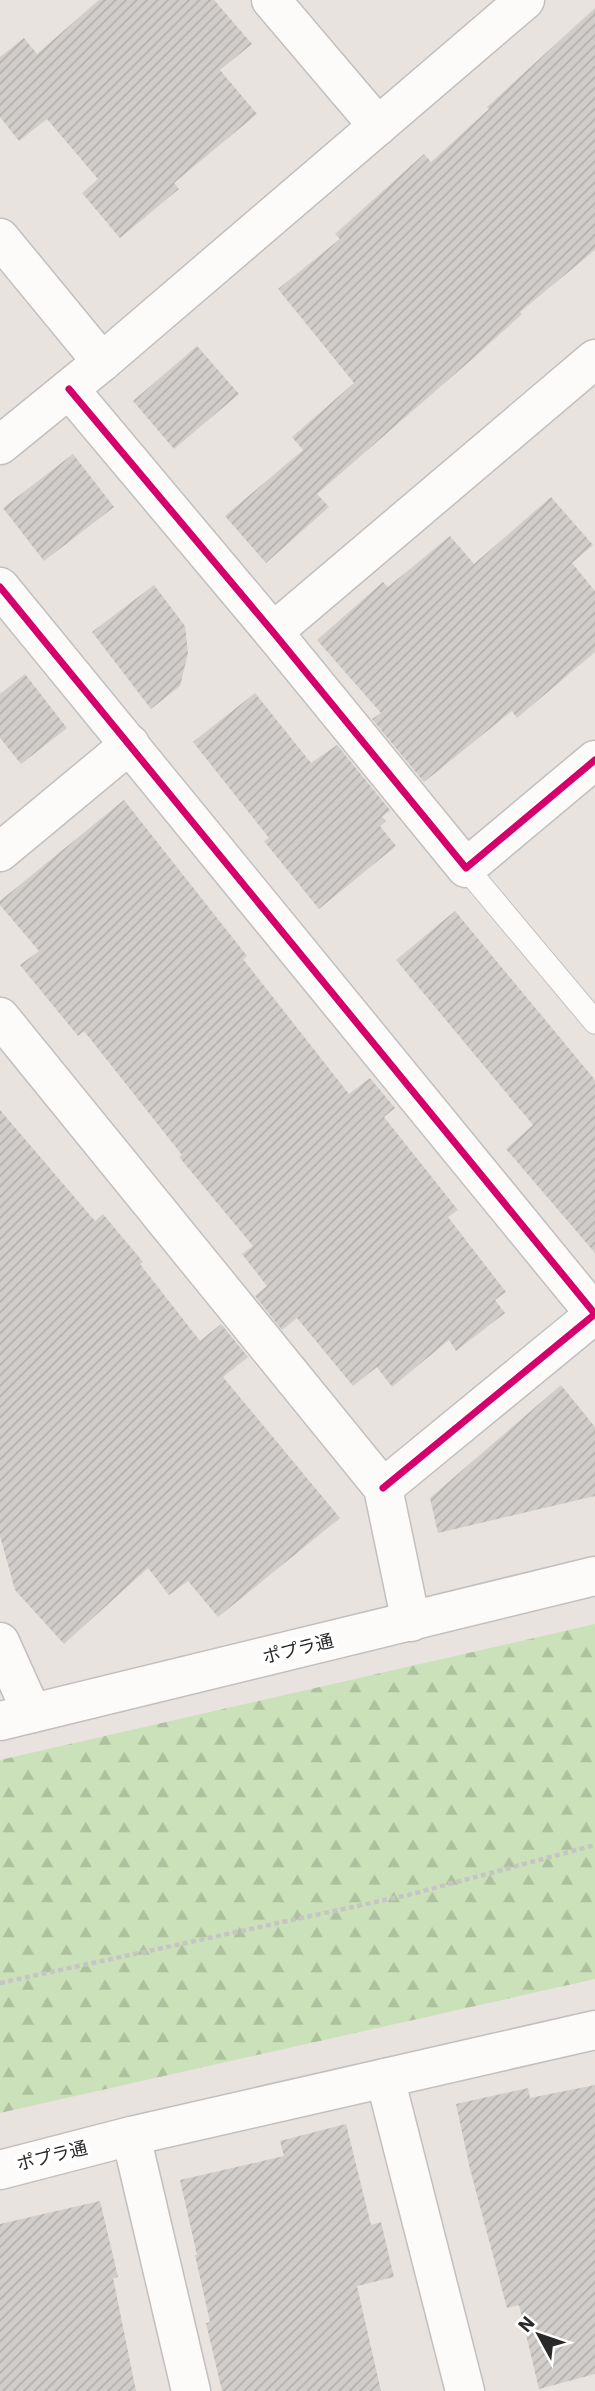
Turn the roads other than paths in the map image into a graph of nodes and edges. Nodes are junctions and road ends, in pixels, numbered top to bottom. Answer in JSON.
{"nodes":[{"id":1,"x":271,"y":0,"type":"edge"},
{"id":2,"x":525,"y":0,"type":"edge"},
{"id":3,"x":378,"y":127,"type":"junction"},
{"id":4,"x":0,"y":238,"type":"edge"},
{"id":5,"x":595,"y":359,"type":"edge"},
{"id":6,"x":102,"y":362,"type":"junction"},
{"id":7,"x":69,"y":389,"type":"junction"},
{"id":8,"x":0,"y":445,"type":"edge"},
{"id":9,"x":0,"y":587,"type":"edge"},
{"id":10,"x":273,"y":632,"type":"junction"},
{"id":11,"x":130,"y":744,"type":"junction"},
{"id":12,"x":595,"y":760,"type":"edge"},
{"id":13,"x":0,"y":852,"type":"edge"},
{"id":14,"x":466,"y":868,"type":"junction"},
{"id":15,"x":0,"y":1017,"type":"edge"},
{"id":16,"x":595,"y":1022,"type":"edge"},
{"id":17,"x":383,"y":1488,"type":"junction"},
{"id":18,"x":595,"y":1576,"type":"edge"},
{"id":19,"x":411,"y":1622,"type":"junction"},
{"id":20,"x":0,"y":1642,"type":"edge"},
{"id":21,"x":16,"y":1717,"type":"edge"},
{"id":22,"x":595,"y":2030,"type":"edge"},
{"id":23,"x":385,"y":2078,"type":"junction"},
{"id":24,"x":131,"y":2136,"type":"junction"},
{"id":25,"x":0,"y":2169,"type":"edge"},
{"id":26,"x":191,"y":2391,"type":"edge"},
{"id":27,"x":465,"y":2391,"type":"edge"}],
"edges":[{"from":1,"to":3,"type":"street"},
{"from":2,"to":3,"type":"street"},
{"from":3,"to":6,"type":"street"},
{"from":4,"to":6,"type":"street"},
{"from":5,"to":10,"type":"street"},
{"from":6,"to":7,"type":"street"},
{"from":7,"to":8,"type":"street"},
{"from":7,"to":10,"type":"street"},
{"from":9,"to":11,"type":"street"},
{"from":10,"to":14,"type":"street"},
{"from":11,"to":13,"type":"street"},
{"from":11,"to":17,"type":"street"},
{"from":12,"to":14,"type":"street"},
{"from":14,"to":16,"type":"lane"},
{"from":15,"to":17,"type":"street"},
{"from":17,"to":19,"type":"street"},
{"from":18,"to":19,"type":"street","name":"ポプラ通"},
{"from":19,"to":21,"type":"street","name":"ポプラ通"},
{"from":20,"to":21,"type":"street"},
{"from":22,"to":23,"type":"street","name":"ポプラ通"},
{"from":23,"to":24,"type":"street","name":"ポプラ通"},
{"from":23,"to":27,"type":"street"},
{"from":24,"to":25,"type":"street","name":"ポプラ通"},
{"from":24,"to":26,"type":"street"}]}
